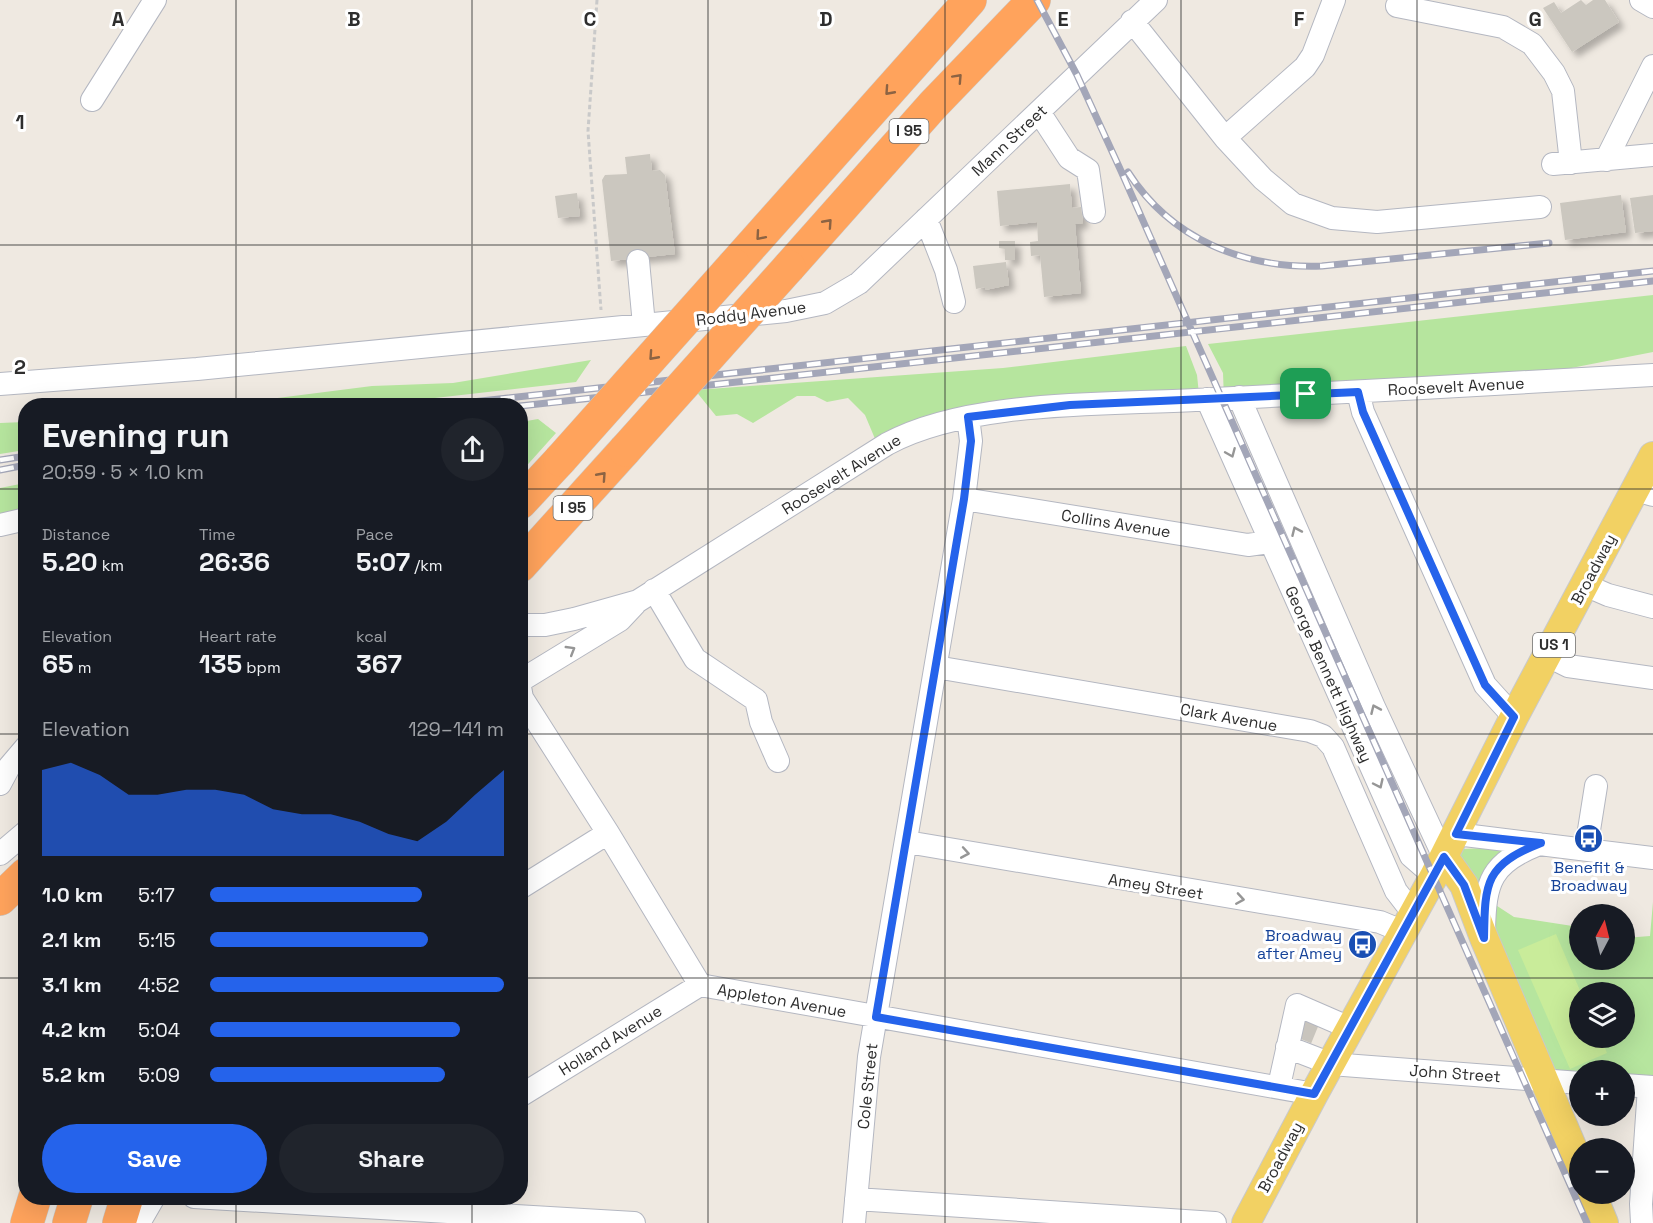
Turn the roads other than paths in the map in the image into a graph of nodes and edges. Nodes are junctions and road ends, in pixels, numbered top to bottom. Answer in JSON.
{"nodes":[{"id":1,"x":155,"y":0,"type":"edge"},
{"id":2,"x":970,"y":0,"type":"edge"},
{"id":3,"x":1034,"y":0,"type":"edge"},
{"id":4,"x":1156,"y":0,"type":"edge"},
{"id":5,"x":1334,"y":0,"type":"edge"},
{"id":6,"x":1641,"y":0,"type":"edge"},
{"id":7,"x":1653,"y":7,"type":"edge"},
{"id":8,"x":1397,"y":9,"type":"edge"},
{"id":9,"x":1132,"y":21,"type":"junction"},
{"id":10,"x":1653,"y":66,"type":"edge"},
{"id":11,"x":92,"y":100,"type":"dead end"},
{"id":12,"x":1039,"y":112,"type":"junction"},
{"id":13,"x":1225,"y":138,"type":"junction"},
{"id":14,"x":1653,"y":155,"type":"edge"},
{"id":15,"x":1606,"y":160,"type":"junction"},
{"id":16,"x":1540,"y":207,"type":"dead end"},
{"id":17,"x":1094,"y":212,"type":"dead end"},
{"id":18,"x":926,"y":219,"type":"junction"},
{"id":19,"x":638,"y":261,"type":"dead end"},
{"id":20,"x":954,"y":302,"type":"dead end"},
{"id":21,"x":644,"y":325,"type":"junction"},
{"id":22,"x":1653,"y":375,"type":"edge"},
{"id":23,"x":0,"y":384,"type":"edge"},
{"id":24,"x":1358,"y":392,"type":"junction"},
{"id":25,"x":1239,"y":397,"type":"junction"},
{"id":26,"x":1208,"y":399,"type":"junction"},
{"id":27,"x":968,"y":417,"type":"junction"},
{"id":28,"x":1653,"y":456,"type":"edge"},
{"id":29,"x":1644,"y":493,"type":"edge"},
{"id":30,"x":528,"y":494,"type":"edge"},
{"id":31,"x":964,"y":499,"type":"junction"},
{"id":32,"x":18,"y":521,"type":"edge"},
{"id":33,"x":0,"y":525,"type":"edge"},
{"id":34,"x":1269,"y":542,"type":"junction"},
{"id":35,"x":528,"y":557,"type":"edge"},
{"id":36,"x":1586,"y":585,"type":"junction"},
{"id":37,"x":646,"y":595,"type":"junction"},
{"id":38,"x":1653,"y":607,"type":"edge"},
{"id":39,"x":528,"y":625,"type":"edge"},
{"id":40,"x":1548,"y":656,"type":"junction"},
{"id":41,"x":936,"y":667,"type":"junction"},
{"id":42,"x":528,"y":676,"type":"edge"},
{"id":43,"x":1653,"y":678,"type":"edge"},
{"id":44,"x":528,"y":707,"type":"edge"},
{"id":45,"x":1514,"y":717,"type":"junction"},
{"id":46,"x":18,"y":756,"type":"edge"},
{"id":47,"x":778,"y":761,"type":"dead end"},
{"id":48,"x":0,"y":784,"type":"edge"},
{"id":49,"x":1596,"y":786,"type":"dead end"},
{"id":50,"x":608,"y":833,"type":"junction"},
{"id":51,"x":18,"y":839,"type":"edge"},
{"id":52,"x":907,"y":842,"type":"junction"},
{"id":53,"x":1541,"y":843,"type":"junction"},
{"id":54,"x":1586,"y":849,"type":"junction"},
{"id":55,"x":0,"y":855,"type":"edge"},
{"id":56,"x":1444,"y":856,"type":"junction"},
{"id":57,"x":1653,"y":858,"type":"edge"},
{"id":58,"x":18,"y":881,"type":"edge"},
{"id":59,"x":528,"y":883,"type":"edge"},
{"id":60,"x":0,"y":898,"type":"edge"},
{"id":61,"x":1408,"y":922,"type":"junction"},
{"id":62,"x":1482,"y":933,"type":"junction"},
{"id":63,"x":700,"y":985,"type":"junction"},
{"id":64,"x":876,"y":1017,"type":"junction"},
{"id":65,"x":1350,"y":1028,"type":"junction"},
{"id":66,"x":1307,"y":1034,"type":"junction"},
{"id":67,"x":1330,"y":1064,"type":"junction"},
{"id":68,"x":1544,"y":1081,"type":"junction"},
{"id":69,"x":1569,"y":1082,"type":"edge"},
{"id":70,"x":1279,"y":1086,"type":"junction"},
{"id":71,"x":1635,"y":1086,"type":"edge"},
{"id":72,"x":1651,"y":1087,"type":"edge"},
{"id":73,"x":528,"y":1091,"type":"edge"},
{"id":74,"x":1314,"y":1094,"type":"junction"},
{"id":75,"x":1569,"y":1139,"type":"edge"},
{"id":76,"x":856,"y":1199,"type":"junction"},
{"id":77,"x":1596,"y":1204,"type":"edge"},
{"id":78,"x":32,"y":1205,"type":"edge"},
{"id":79,"x":75,"y":1205,"type":"edge"},
{"id":80,"x":125,"y":1205,"type":"edge"},
{"id":81,"x":149,"y":1205,"type":"edge"},
{"id":82,"x":329,"y":1205,"type":"edge"},
{"id":83,"x":27,"y":1223,"type":"edge"},
{"id":84,"x":69,"y":1223,"type":"edge"},
{"id":85,"x":119,"y":1223,"type":"edge"},
{"id":86,"x":139,"y":1223,"type":"edge"},
{"id":87,"x":634,"y":1223,"type":"edge"},
{"id":88,"x":854,"y":1223,"type":"edge"},
{"id":89,"x":1215,"y":1223,"type":"edge"},
{"id":90,"x":1246,"y":1223,"type":"edge"},
{"id":91,"x":1604,"y":1223,"type":"edge"},
{"id":92,"x":1642,"y":1223,"type":"edge"}],
"edges":[{"from":1,"to":11,"type":"street"},
{"from":2,"to":30,"type":"highway","number":"I 95","one_way":true,"bridge":true},
{"from":35,"to":3,"type":"highway","number":"I 95","one_way":true,"bridge":true},
{"from":4,"to":9,"type":"street","name":"Mann Street"},
{"from":5,"to":13,"type":"street"},
{"from":6,"to":7,"type":"street"},
{"from":8,"to":15,"type":"street"},
{"from":9,"to":12,"type":"street","name":"Mann Street"},
{"from":9,"to":13,"type":"street"},
{"from":10,"to":15,"type":"street"},
{"from":12,"to":17,"type":"street"},
{"from":12,"to":18,"type":"street","name":"Mann Street"},
{"from":13,"to":16,"type":"street"},
{"from":14,"to":15,"type":"street"},
{"from":18,"to":20,"type":"street"},
{"from":18,"to":21,"type":"street","name":"Roddy Avenue"},
{"from":19,"to":21,"type":"street"},
{"from":21,"to":23,"type":"street","name":"Roddy Avenue"},
{"from":22,"to":24,"type":"street","name":"Roosevelt Avenue"},
{"from":24,"to":25,"type":"street","name":"Roosevelt Avenue"},
{"from":24,"to":45,"type":"street"},
{"from":25,"to":26,"type":"street","name":"Roosevelt Avenue"},
{"from":56,"to":25,"type":"street","name":"George Bennett Highway","one_way":true},
{"from":26,"to":27,"type":"street","name":"Roosevelt Avenue"},
{"from":26,"to":34,"type":"street","name":"George Bennett Highway","one_way":true},
{"from":27,"to":31,"type":"street","name":"Cole Street"},
{"from":27,"to":37,"type":"street","name":"Roosevelt Avenue"},
{"from":28,"to":29,"type":"main road","name":"Broadway","number":"US 1"},
{"from":29,"to":36,"type":"main road","name":"Broadway","number":"US 1"},
{"from":31,"to":34,"type":"street","name":"Collins Avenue"},
{"from":31,"to":41,"type":"street","name":"Cole Street"},
{"from":32,"to":33,"type":"street"},
{"from":34,"to":56,"type":"street","name":"George Bennett Highway","one_way":true},
{"from":36,"to":38,"type":"street"},
{"from":36,"to":40,"type":"main road","name":"Broadway","number":"US 1"},
{"from":37,"to":39,"type":"street","name":"Roosevelt Avenue"},
{"from":42,"to":37,"type":"street","one_way":true},
{"from":37,"to":47,"type":"street"},
{"from":40,"to":43,"type":"street"},
{"from":40,"to":45,"type":"main road","name":"Broadway","number":"US 1"},
{"from":41,"to":52,"type":"street","name":"Cole Street"},
{"from":41,"to":61,"type":"street","name":"Clark Avenue"},
{"from":44,"to":50,"type":"street","name":"Appleton Avenue"},
{"from":45,"to":56,"type":"main road","name":"Broadway","number":"US 1"},
{"from":46,"to":48,"type":"street"},
{"from":49,"to":54,"type":"street"},
{"from":50,"to":59,"type":"street"},
{"from":50,"to":63,"type":"street","name":"Appleton Avenue"},
{"from":51,"to":55,"type":"street"},
{"from":52,"to":61,"type":"street","name":"Amey Street","one_way":true},
{"from":52,"to":64,"type":"street","name":"Cole Street"},
{"from":53,"to":54,"type":"street"},
{"from":53,"to":56,"type":"street"},
{"from":53,"to":62,"type":"street"},
{"from":54,"to":57,"type":"street"},
{"from":56,"to":61,"type":"main road","name":"Broadway","number":"US 1"},
{"from":56,"to":62,"type":"main road","name":"George Bennett Highway"},
{"from":58,"to":60,"type":"highway"},
{"from":61,"to":65,"type":"main road","name":"Broadway","number":"US 1"},
{"from":62,"to":68,"type":"main road","name":"George Bennett Highway"},
{"from":63,"to":64,"type":"street","name":"Appleton Avenue"},
{"from":63,"to":73,"type":"street","name":"Holland Avenue"},
{"from":64,"to":70,"type":"street","name":"Appleton Avenue"},
{"from":64,"to":76,"type":"street","name":"Cole Street"},
{"from":65,"to":66,"type":"street"},
{"from":65,"to":67,"type":"main road","name":"Broadway","number":"US 1"},
{"from":66,"to":67,"type":"street","name":"John Street"},
{"from":66,"to":70,"type":"street"},
{"from":67,"to":68,"type":"street","name":"John Street"},
{"from":67,"to":74,"type":"main road","name":"Broadway","number":"US 1"},
{"from":68,"to":69,"type":"street","name":"John Street"},
{"from":68,"to":75,"type":"main road","name":"George Bennett Highway"},
{"from":70,"to":74,"type":"street","name":"Appleton Avenue"},
{"from":71,"to":72,"type":"street"},
{"from":72,"to":92,"type":"street"},
{"from":74,"to":90,"type":"main road","name":"Broadway","number":"US 1"},
{"from":76,"to":88,"type":"street","name":"Cole Street"},
{"from":76,"to":89,"type":"street"},
{"from":77,"to":91,"type":"main road"},
{"from":78,"to":83,"type":"highway"},
{"from":79,"to":84,"type":"highway"},
{"from":80,"to":85,"type":"highway"},
{"from":81,"to":86,"type":"street"},
{"from":82,"to":87,"type":"street"}]}
